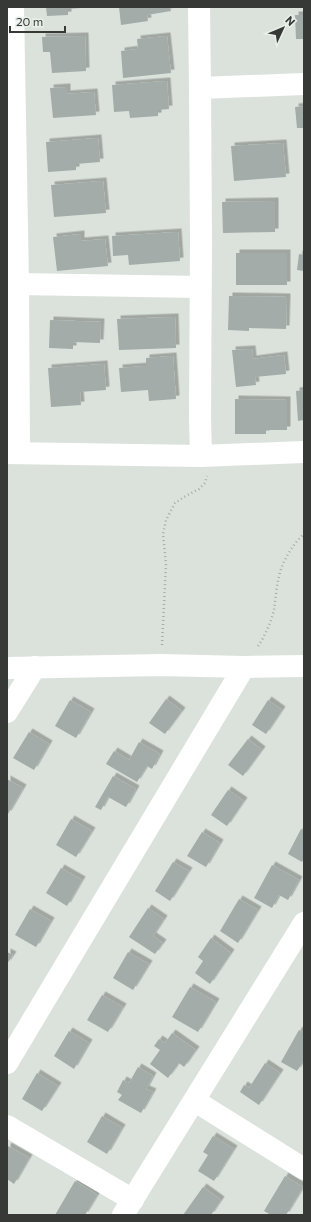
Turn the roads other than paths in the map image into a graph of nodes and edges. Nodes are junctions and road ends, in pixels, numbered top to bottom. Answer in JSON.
{"nodes":[{"id":1,"x":13,"y":7,"type":"edge"},
{"id":2,"x":198,"y":7,"type":"edge"},
{"id":3,"x":11,"y":78,"type":"edge"},
{"id":4,"x":304,"y":84,"type":"edge"},
{"id":5,"x":200,"y":88,"type":"junction"},
{"id":6,"x":18,"y":284,"type":"junction"},
{"id":7,"x":200,"y":287,"type":"junction"},
{"id":8,"x":304,"y":452,"type":"edge"},
{"id":9,"x":13,"y":453,"type":"edge"},
{"id":10,"x":201,"y":456,"type":"junction"},
{"id":11,"x":304,"y":666,"type":"edge"},
{"id":12,"x":35,"y":667,"type":"junction"},
{"id":13,"x":244,"y":667,"type":"junction"},
{"id":14,"x":7,"y":668,"type":"edge"},
{"id":15,"x":7,"y":712,"type":"edge"},
{"id":16,"x":304,"y":923,"type":"edge"},
{"id":17,"x":7,"y":1063,"type":"edge"},
{"id":18,"x":195,"y":1101,"type":"junction"},
{"id":19,"x":7,"y":1126,"type":"edge"},
{"id":20,"x":304,"y":1169,"type":"edge"},
{"id":21,"x":128,"y":1207,"type":"edge"}],
"edges":[{"from":1,"to":3,"type":"street"},
{"from":2,"to":5,"type":"street"},
{"from":3,"to":6,"type":"street"},
{"from":4,"to":5,"type":"street"},
{"from":5,"to":7,"type":"street"},
{"from":6,"to":7,"type":"street"},
{"from":6,"to":9,"type":"street"},
{"from":7,"to":10,"type":"street"},
{"from":8,"to":10,"type":"street"},
{"from":9,"to":10,"type":"street"},
{"from":11,"to":13,"type":"street"},
{"from":12,"to":13,"type":"street"},
{"from":12,"to":14,"type":"street"},
{"from":12,"to":15,"type":"street"},
{"from":13,"to":17,"type":"street"},
{"from":16,"to":18,"type":"street"},
{"from":18,"to":20,"type":"street"},
{"from":18,"to":21,"type":"street"},
{"from":19,"to":21,"type":"street"}]}
